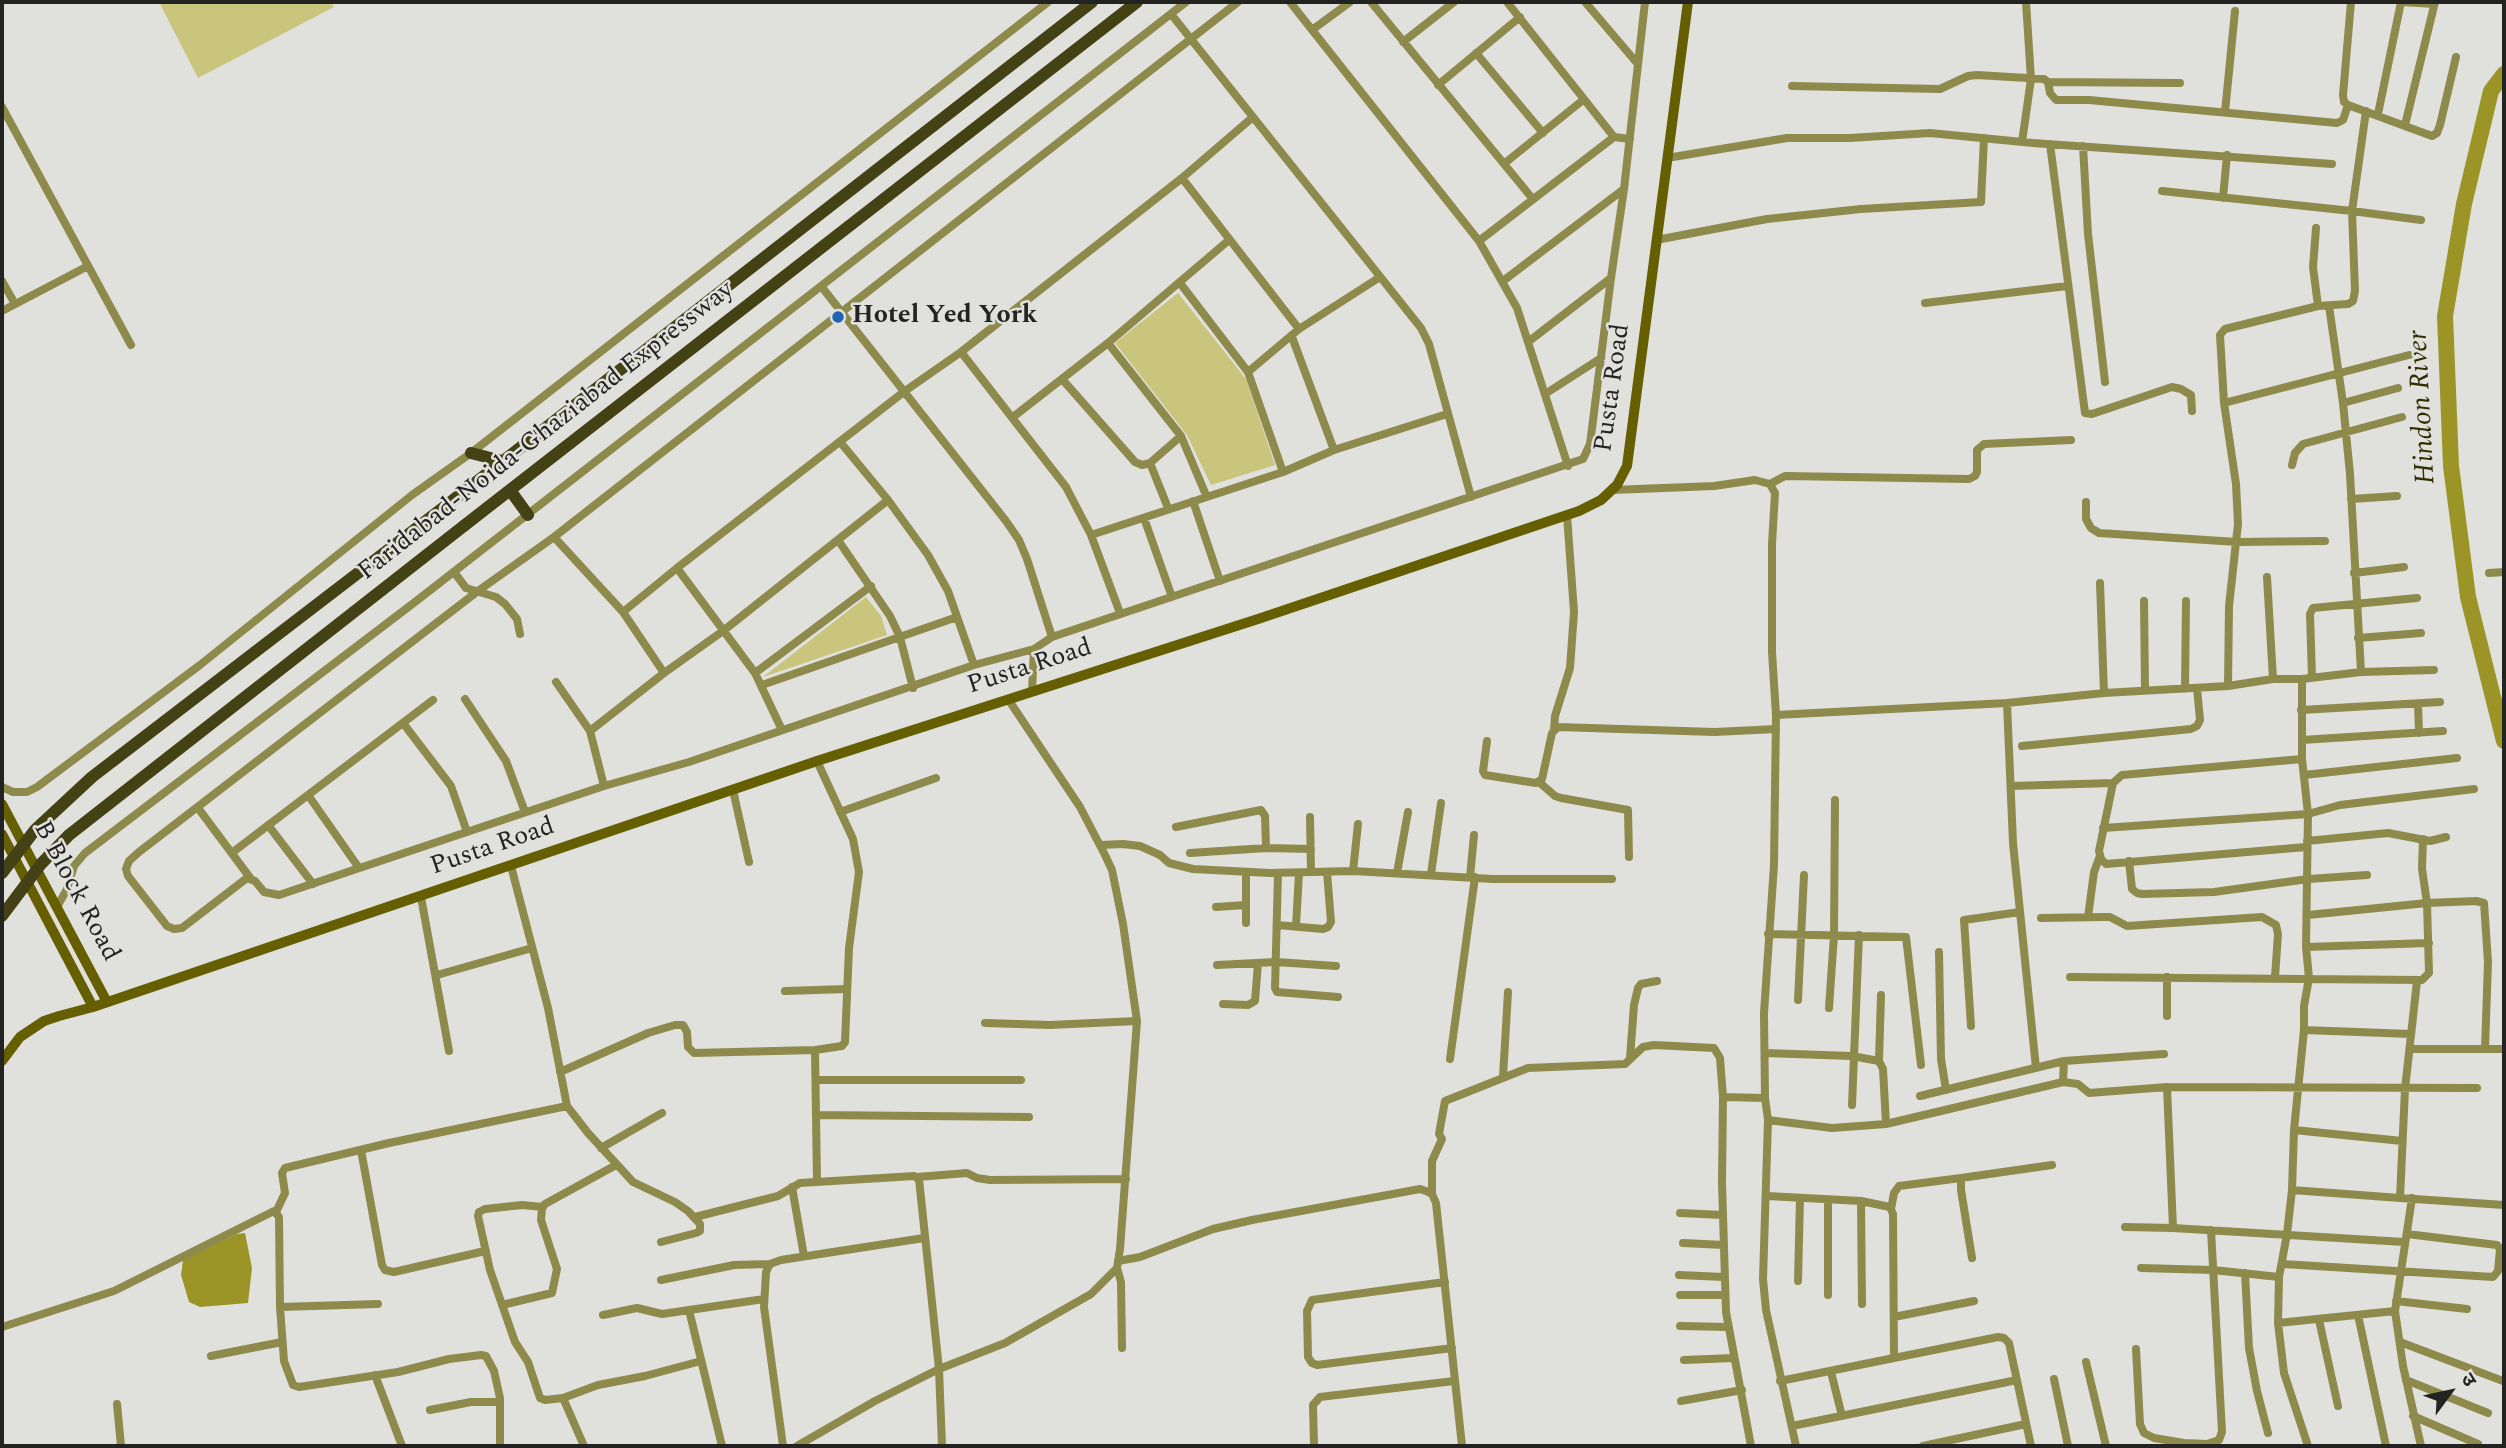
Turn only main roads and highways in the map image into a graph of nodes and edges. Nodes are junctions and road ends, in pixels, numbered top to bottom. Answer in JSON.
{"nodes":[{"id":1,"x":1092,"y":2,"type":"edge"},
{"id":2,"x":1137,"y":2,"type":"edge"},
{"id":3,"x":471,"y":453,"type":"road end"},
{"id":4,"x":502,"y":461,"type":"junction"},
{"id":5,"x":510,"y":490,"type":"junction"},
{"id":6,"x":528,"y":515,"type":"road end"},
{"id":7,"x":2,"y":873,"type":"edge"},
{"id":8,"x":2,"y":916,"type":"edge"}],
"edges":[{"from":1,"to":4,"type":"main road","name":"Faridabad-Noida-Ghaziabad Expressway"},
{"from":2,"to":5,"type":"main road","name":"Faridabad-Noida-Ghaziabad Expressway"},
{"from":3,"to":4,"type":"main road"},
{"from":4,"to":7,"type":"main road","name":"Faridabad-Noida-Ghaziabad Expressway","bridge":true},
{"from":5,"to":6,"type":"main road"},
{"from":5,"to":8,"type":"main road","name":"Faridabad-Noida-Ghaziabad Expressway","bridge":true}]}
